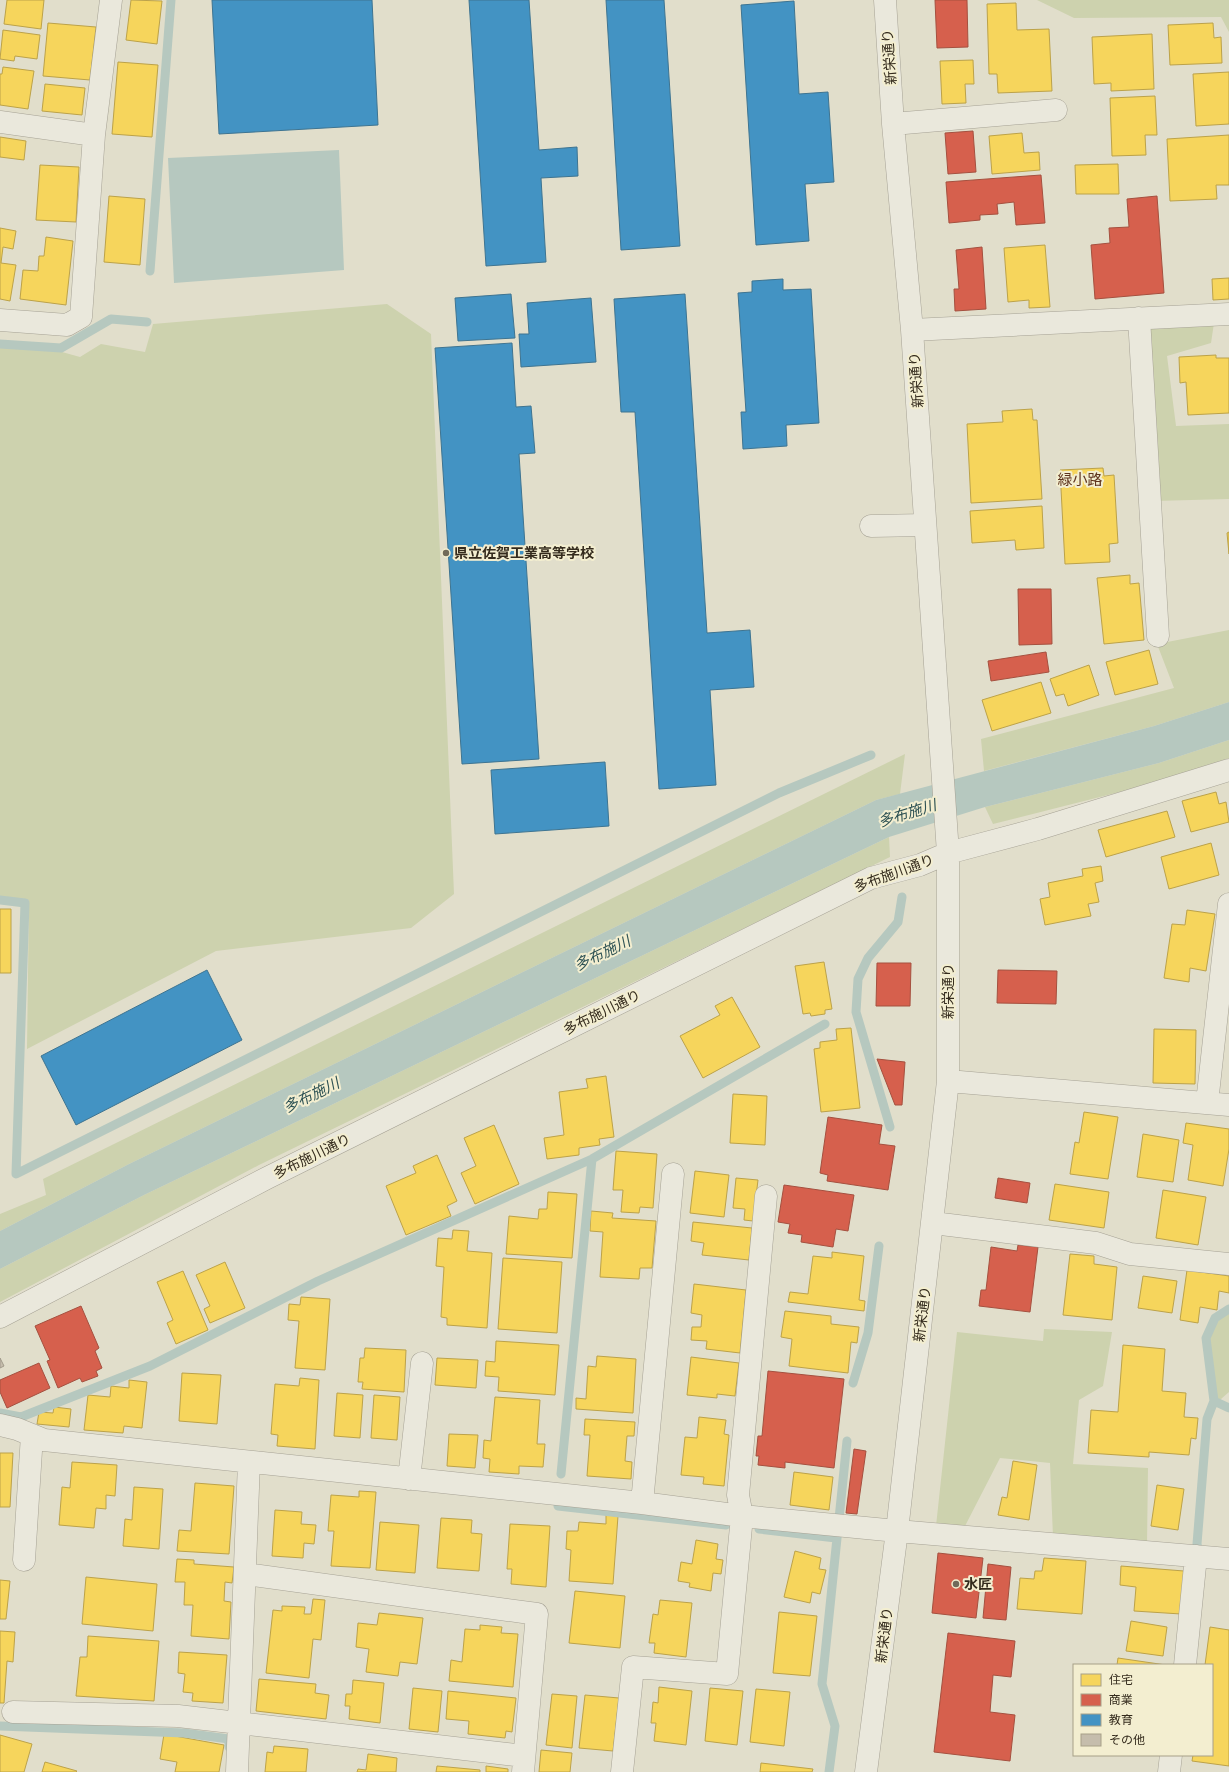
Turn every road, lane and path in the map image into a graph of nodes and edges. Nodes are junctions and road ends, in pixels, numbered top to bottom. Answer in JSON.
{"nodes":[{"id":1,"x":111,"y":0,"type":"edge"},
{"id":2,"x":886,"y":0,"type":"edge"},
{"id":3,"x":1056,"y":110,"type":"dead end"},
{"id":4,"x":0,"y":122,"type":"edge"},
{"id":5,"x":893,"y":124,"type":"junction"},
{"id":6,"x":94,"y":135,"type":"junction"},
{"id":7,"x":1229,"y":314,"type":"edge"},
{"id":8,"x":1139,"y":318,"type":"junction"},
{"id":9,"x":0,"y":320,"type":"edge"},
{"id":10,"x":912,"y":330,"type":"junction"},
{"id":11,"x":925,"y":525,"type":"junction"},
{"id":12,"x":871,"y":526,"type":"dead end"},
{"id":13,"x":1158,"y":636,"type":"dead end"},
{"id":14,"x":1229,"y":770,"type":"edge"},
{"id":15,"x":948,"y":853,"type":"junction"},
{"id":16,"x":1229,"y":904,"type":"edge"},
{"id":17,"x":948,"y":1081,"type":"junction"},
{"id":18,"x":1206,"y":1103,"type":"junction"},
{"id":19,"x":1229,"y":1105,"type":"edge"},
{"id":20,"x":673,"y":1174,"type":"dead end"},
{"id":21,"x":766,"y":1196,"type":"dead end"},
{"id":22,"x":933,"y":1223,"type":"junction"},
{"id":23,"x":1229,"y":1264,"type":"edge"},
{"id":24,"x":0,"y":1317,"type":"edge"},
{"id":25,"x":422,"y":1363,"type":"dead end"},
{"id":26,"x":0,"y":1425,"type":"edge"},
{"id":27,"x":32,"y":1435,"type":"junction"},
{"id":28,"x":249,"y":1462,"type":"junction"},
{"id":29,"x":409,"y":1479,"type":"junction"},
{"id":30,"x":642,"y":1503,"type":"junction"},
{"id":31,"x":742,"y":1516,"type":"junction"},
{"id":32,"x":898,"y":1531,"type":"junction"},
{"id":33,"x":1201,"y":1556,"type":"junction"},
{"id":34,"x":1229,"y":1559,"type":"edge"},
{"id":35,"x":24,"y":1560,"type":"dead end"},
{"id":36,"x":246,"y":1574,"type":"junction"},
{"id":37,"x":1185,"y":1664,"type":"edge"},
{"id":38,"x":13,"y":1712,"type":"dead end"},
{"id":39,"x":239,"y":1725,"type":"junction"},
{"id":40,"x":1171,"y":1756,"type":"edge"},
{"id":41,"x":524,"y":1764,"type":"edge"},
{"id":42,"x":237,"y":1772,"type":"edge"},
{"id":43,"x":622,"y":1772,"type":"edge"},
{"id":44,"x":866,"y":1772,"type":"edge"},
{"id":45,"x":1169,"y":1772,"type":"edge"}],
"edges":[{"from":1,"to":6,"type":"street"},
{"from":2,"to":5,"type":"street","name":"新栄通り"},
{"from":3,"to":5,"type":"street"},
{"from":4,"to":6,"type":"street"},
{"from":5,"to":10,"type":"street","name":"新栄通り"},
{"from":6,"to":9,"type":"street"},
{"from":7,"to":8,"type":"street"},
{"from":8,"to":10,"type":"street"},
{"from":8,"to":13,"type":"street"},
{"from":10,"to":11,"type":"street","name":"新栄通り"},
{"from":11,"to":12,"type":"street"},
{"from":11,"to":15,"type":"street","name":"新栄通り"},
{"from":14,"to":15,"type":"street","name":"多布施川通り"},
{"from":15,"to":17,"type":"street","name":"新栄通り"},
{"from":15,"to":24,"type":"street","name":"多布施川通り"},
{"from":16,"to":18,"type":"street"},
{"from":17,"to":18,"type":"street"},
{"from":17,"to":22,"type":"street","name":"新栄通り"},
{"from":18,"to":19,"type":"street"},
{"from":20,"to":30,"type":"street"},
{"from":21,"to":31,"type":"street"},
{"from":22,"to":23,"type":"street"},
{"from":22,"to":32,"type":"street","name":"新栄通り"},
{"from":25,"to":29,"type":"street"},
{"from":26,"to":27,"type":"street"},
{"from":27,"to":28,"type":"street"},
{"from":27,"to":35,"type":"street"},
{"from":28,"to":29,"type":"street"},
{"from":28,"to":36,"type":"street"},
{"from":29,"to":30,"type":"street"},
{"from":30,"to":31,"type":"street"},
{"from":31,"to":32,"type":"street"},
{"from":31,"to":43,"type":"street"},
{"from":32,"to":33,"type":"street"},
{"from":32,"to":44,"type":"street","name":"新栄通り"},
{"from":33,"to":34,"type":"street"},
{"from":33,"to":37,"type":"street"},
{"from":36,"to":39,"type":"street"},
{"from":36,"to":41,"type":"street"},
{"from":38,"to":39,"type":"street"},
{"from":39,"to":41,"type":"street"},
{"from":39,"to":42,"type":"street"},
{"from":40,"to":45,"type":"street"}]}
